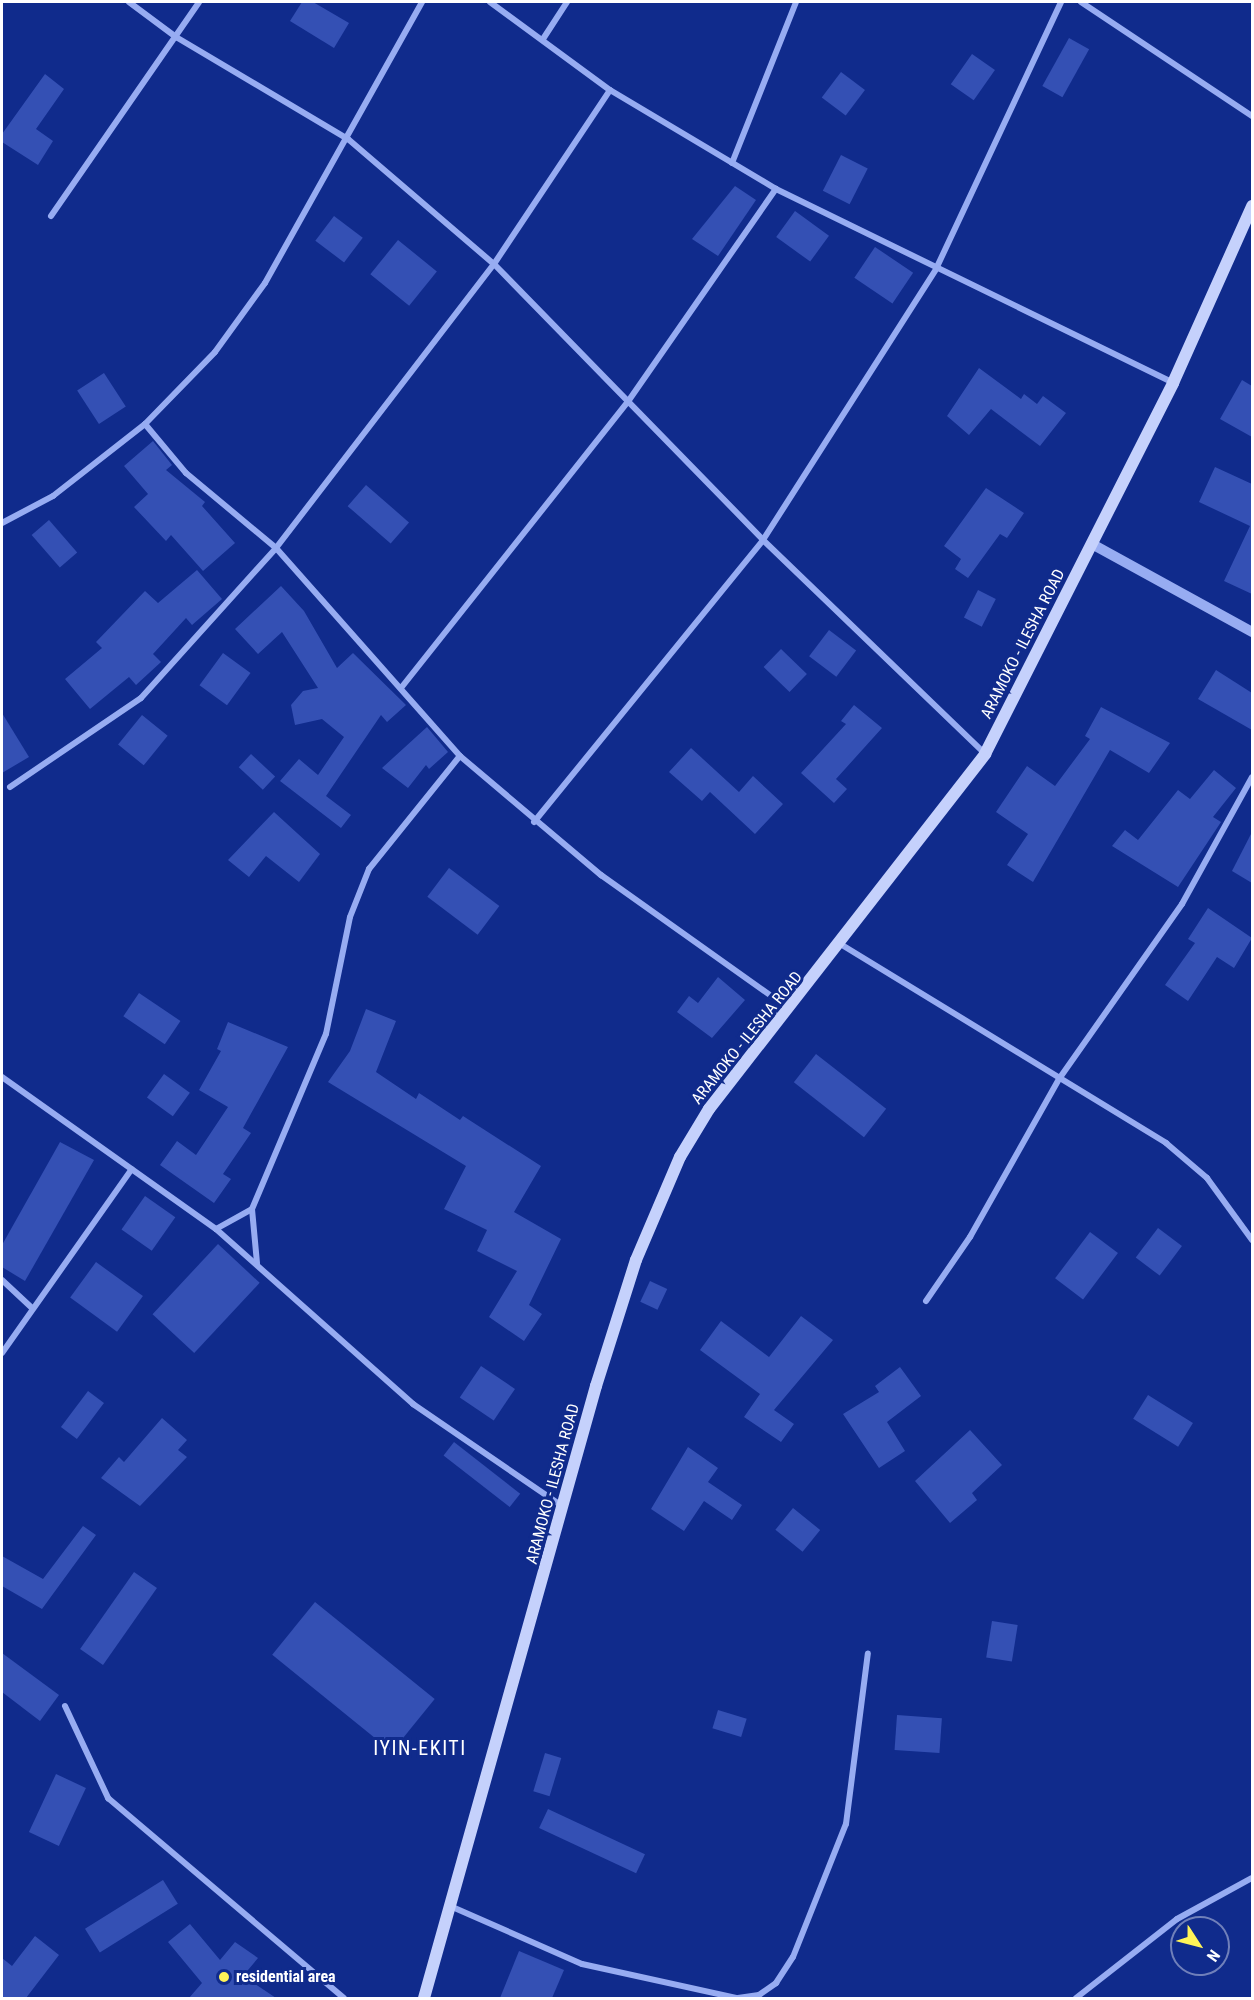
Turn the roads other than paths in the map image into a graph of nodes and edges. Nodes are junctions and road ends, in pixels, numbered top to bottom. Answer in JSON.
{"nodes":[{"id":1,"x":129,"y":2,"type":"edge"},
{"id":2,"x":199,"y":2,"type":"edge"},
{"id":3,"x":422,"y":2,"type":"edge"},
{"id":4,"x":490,"y":2,"type":"edge"},
{"id":5,"x":567,"y":2,"type":"edge"},
{"id":6,"x":796,"y":2,"type":"edge"},
{"id":7,"x":1061,"y":2,"type":"edge"},
{"id":8,"x":1081,"y":2,"type":"edge"},
{"id":9,"x":176,"y":37,"type":"junction"},
{"id":10,"x":543,"y":39,"type":"junction"},
{"id":11,"x":610,"y":90,"type":"junction"},
{"id":12,"x":1252,"y":116,"type":"edge"},
{"id":13,"x":348,"y":139,"type":"junction"},
{"id":14,"x":732,"y":163,"type":"junction"},
{"id":15,"x":776,"y":189,"type":"junction"},
{"id":16,"x":1252,"y":206,"type":"edge"},
{"id":17,"x":51,"y":216,"type":"dead end"},
{"id":18,"x":494,"y":264,"type":"junction"},
{"id":19,"x":936,"y":269,"type":"junction"},
{"id":20,"x":1173,"y":383,"type":"junction"},
{"id":21,"x":627,"y":403,"type":"junction"},
{"id":22,"x":145,"y":424,"type":"junction"},
{"id":23,"x":2,"y":523,"type":"edge"},
{"id":24,"x":763,"y":540,"type":"junction"},
{"id":25,"x":1092,"y":544,"type":"junction"},
{"id":26,"x":276,"y":548,"type":"junction"},
{"id":27,"x":1252,"y":632,"type":"edge"},
{"id":28,"x":401,"y":688,"type":"junction"},
{"id":29,"x":985,"y":754,"type":"junction"},
{"id":30,"x":460,"y":756,"type":"junction"},
{"id":31,"x":1252,"y":777,"type":"edge"},
{"id":32,"x":10,"y":787,"type":"dead end"},
{"id":33,"x":534,"y":822,"type":"junction"},
{"id":34,"x":842,"y":945,"type":"junction"},
{"id":35,"x":791,"y":1010,"type":"junction"},
{"id":36,"x":2,"y":1077,"type":"edge"},
{"id":37,"x":1059,"y":1079,"type":"junction"},
{"id":38,"x":132,"y":1169,"type":"junction"},
{"id":39,"x":252,"y":1209,"type":"junction"},
{"id":40,"x":216,"y":1229,"type":"junction"},
{"id":41,"x":1252,"y":1240,"type":"edge"},
{"id":42,"x":257,"y":1263,"type":"junction"},
{"id":43,"x":2,"y":1280,"type":"edge"},
{"id":44,"x":926,"y":1301,"type":"dead end"},
{"id":45,"x":32,"y":1308,"type":"junction"},
{"id":46,"x":2,"y":1353,"type":"edge"},
{"id":47,"x":565,"y":1508,"type":"junction"},
{"id":48,"x":868,"y":1653,"type":"dead end"},
{"id":49,"x":65,"y":1706,"type":"dead end"},
{"id":50,"x":1252,"y":1878,"type":"edge"},
{"id":51,"x":450,"y":1906,"type":"junction"},
{"id":52,"x":344,"y":1998,"type":"edge"},
{"id":53,"x":424,"y":1998,"type":"edge"},
{"id":54,"x":738,"y":1998,"type":"edge"},
{"id":55,"x":1076,"y":1998,"type":"edge"}],
"edges":[{"from":1,"to":9,"type":"street"},
{"from":2,"to":9,"type":"street"},
{"from":3,"to":13,"type":"street"},
{"from":4,"to":10,"type":"street"},
{"from":5,"to":10,"type":"street"},
{"from":6,"to":14,"type":"street"},
{"from":7,"to":19,"type":"street"},
{"from":8,"to":12,"type":"street"},
{"from":9,"to":13,"type":"street"},
{"from":9,"to":17,"type":"street"},
{"from":10,"to":11,"type":"street"},
{"from":11,"to":14,"type":"street"},
{"from":11,"to":18,"type":"street"},
{"from":13,"to":18,"type":"street"},
{"from":13,"to":22,"type":"street"},
{"from":14,"to":15,"type":"street"},
{"from":15,"to":19,"type":"street"},
{"from":15,"to":21,"type":"street"},
{"from":16,"to":20,"type":"main road","name":"ARAMOKO - ILESHA ROAD"},
{"from":18,"to":21,"type":"street"},
{"from":18,"to":26,"type":"street"},
{"from":19,"to":20,"type":"street"},
{"from":19,"to":24,"type":"street"},
{"from":20,"to":25,"type":"main road","name":"ARAMOKO - ILESHA ROAD"},
{"from":21,"to":24,"type":"street"},
{"from":21,"to":28,"type":"street"},
{"from":22,"to":23,"type":"street"},
{"from":22,"to":26,"type":"street"},
{"from":24,"to":29,"type":"street"},
{"from":24,"to":33,"type":"street"},
{"from":25,"to":27,"type":"street"},
{"from":25,"to":29,"type":"main road","name":"ARAMOKO - ILESHA ROAD"},
{"from":26,"to":28,"type":"street"},
{"from":26,"to":32,"type":"street"},
{"from":28,"to":30,"type":"street"},
{"from":29,"to":34,"type":"main road","name":"ARAMOKO - ILESHA ROAD"},
{"from":30,"to":33,"type":"street"},
{"from":30,"to":39,"type":"street"},
{"from":31,"to":37,"type":"street"},
{"from":33,"to":35,"type":"street"},
{"from":34,"to":35,"type":"main road","name":"ARAMOKO - ILESHA ROAD"},
{"from":34,"to":37,"type":"street"},
{"from":35,"to":47,"type":"main road","name":"ARAMOKO - ILESHA ROAD"},
{"from":36,"to":38,"type":"street"},
{"from":37,"to":41,"type":"street"},
{"from":37,"to":44,"type":"street"},
{"from":38,"to":40,"type":"street"},
{"from":38,"to":45,"type":"street"},
{"from":39,"to":40,"type":"street"},
{"from":39,"to":42,"type":"street"},
{"from":40,"to":42,"type":"street"},
{"from":42,"to":47,"type":"street"},
{"from":43,"to":45,"type":"street"},
{"from":45,"to":46,"type":"street"},
{"from":47,"to":51,"type":"main road","name":"ARAMOKO - ILESHA ROAD"},
{"from":48,"to":54,"type":"street"},
{"from":49,"to":52,"type":"street"},
{"from":50,"to":55,"type":"street"},
{"from":51,"to":53,"type":"main road","name":"ARAMOKO - ILESHA ROAD"},
{"from":51,"to":54,"type":"street"}]}
